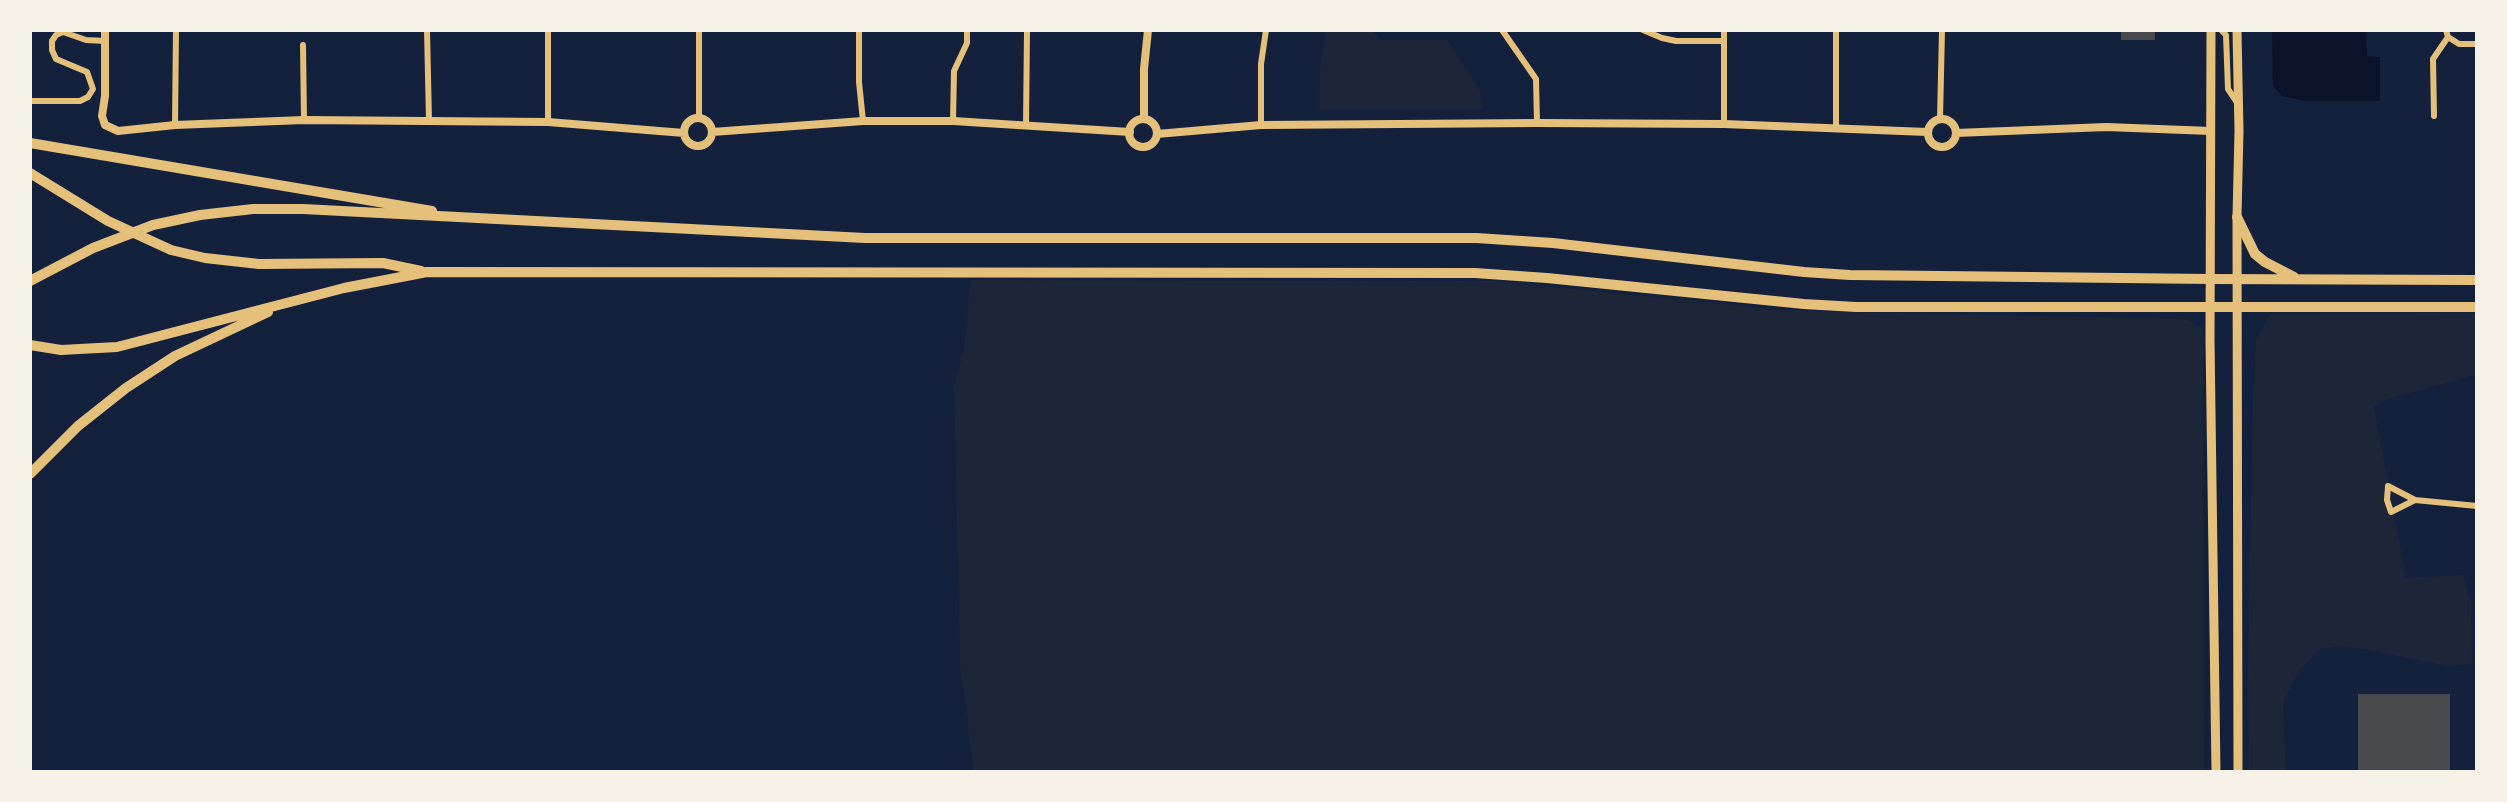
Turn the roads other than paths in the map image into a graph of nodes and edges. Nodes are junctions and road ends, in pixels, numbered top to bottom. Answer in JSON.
{"nodes":[{"id":1,"x":105,"y":30,"type":"edge"},
{"id":2,"x":176,"y":30,"type":"edge"},
{"id":3,"x":427,"y":30,"type":"edge"},
{"id":4,"x":548,"y":30,"type":"edge"},
{"id":5,"x":699,"y":30,"type":"edge"},
{"id":6,"x":859,"y":30,"type":"edge"},
{"id":7,"x":967,"y":30,"type":"edge"},
{"id":8,"x":1027,"y":30,"type":"edge"},
{"id":9,"x":1148,"y":30,"type":"edge"},
{"id":10,"x":1266,"y":30,"type":"edge"},
{"id":11,"x":1502,"y":30,"type":"edge"},
{"id":12,"x":1643,"y":30,"type":"edge"},
{"id":13,"x":1724,"y":30,"type":"edge"},
{"id":14,"x":1836,"y":30,"type":"edge"},
{"id":15,"x":1942,"y":30,"type":"edge"},
{"id":16,"x":2211,"y":30,"type":"edge"},
{"id":17,"x":2221,"y":30,"type":"edge"},
{"id":18,"x":2237,"y":30,"type":"edge"},
{"id":19,"x":2446,"y":30,"type":"edge"},
{"id":20,"x":2448,"y":37,"type":"junction"},
{"id":21,"x":105,"y":41,"type":"junction"},
{"id":22,"x":1724,"y":41,"type":"junction"},
{"id":23,"x":2477,"y":44,"type":"edge"},
{"id":24,"x":303,"y":45,"type":"dead end"},
{"id":25,"x":30,"y":101,"type":"edge"},
{"id":26,"x":2238,"y":104,"type":"junction"},
{"id":27,"x":2434,"y":116,"type":"dead end"},
{"id":28,"x":699,"y":118,"type":"junction"},
{"id":29,"x":1144,"y":119,"type":"junction"},
{"id":30,"x":1941,"y":119,"type":"junction"},
{"id":31,"x":304,"y":120,"type":"junction"},
{"id":32,"x":863,"y":121,"type":"junction"},
{"id":33,"x":953,"y":121,"type":"junction"},
{"id":34,"x":429,"y":122,"type":"junction"},
{"id":35,"x":548,"y":122,"type":"junction"},
{"id":36,"x":1537,"y":123,"type":"junction"},
{"id":37,"x":1724,"y":124,"type":"junction"},
{"id":38,"x":175,"y":125,"type":"junction"},
{"id":39,"x":1260,"y":125,"type":"junction"},
{"id":40,"x":1026,"y":126,"type":"junction"},
{"id":41,"x":1836,"y":127,"type":"junction"},
{"id":42,"x":2211,"y":130,"type":"junction"},
{"id":43,"x":712,"y":132,"type":"junction"},
{"id":44,"x":1130,"y":132,"type":"junction"},
{"id":45,"x":1927,"y":132,"type":"junction"},
{"id":46,"x":684,"y":133,"type":"junction"},
{"id":47,"x":1956,"y":133,"type":"junction"},
{"id":48,"x":1157,"y":134,"type":"junction"},
{"id":49,"x":30,"y":143,"type":"edge"},
{"id":50,"x":30,"y":173,"type":"edge"},
{"id":51,"x":2237,"y":217,"type":"junction"},
{"id":52,"x":482,"y":219,"type":"junction"},
{"id":53,"x":427,"y":272,"type":"junction"},
{"id":54,"x":2211,"y":279,"type":"junction"},
{"id":55,"x":2238,"y":279,"type":"junction"},
{"id":56,"x":2297,"y":279,"type":"junction"},
{"id":57,"x":2477,"y":280,"type":"edge"},
{"id":58,"x":30,"y":281,"type":"edge"},
{"id":59,"x":295,"y":300,"type":"junction"},
{"id":60,"x":2210,"y":307,"type":"junction"},
{"id":61,"x":2238,"y":307,"type":"junction"},
{"id":62,"x":2477,"y":307,"type":"edge"},
{"id":63,"x":30,"y":345,"type":"edge"},
{"id":64,"x":30,"y":474,"type":"edge"},
{"id":65,"x":2415,"y":500,"type":"junction"},
{"id":66,"x":2477,"y":506,"type":"edge"},
{"id":67,"x":2216,"y":772,"type":"edge"},
{"id":68,"x":2238,"y":772,"type":"edge"}],
"edges":[{"from":1,"to":21,"type":"street"},
{"from":2,"to":38,"type":"street"},
{"from":3,"to":34,"type":"street"},
{"from":4,"to":35,"type":"street"},
{"from":5,"to":28,"type":"street"},
{"from":6,"to":32,"type":"street"},
{"from":7,"to":33,"type":"street"},
{"from":8,"to":40,"type":"street"},
{"from":9,"to":29,"type":"street"},
{"from":10,"to":39,"type":"street"},
{"from":11,"to":36,"type":"street"},
{"from":12,"to":22,"type":"street"},
{"from":13,"to":22,"type":"street"},
{"from":14,"to":41,"type":"street"},
{"from":15,"to":30,"type":"street"},
{"from":16,"to":42,"type":"main road"},
{"from":17,"to":26,"type":"street"},
{"from":18,"to":26,"type":"main road"},
{"from":19,"to":20,"type":"street"},
{"from":20,"to":23,"type":"street"},
{"from":20,"to":27,"type":"street"},
{"from":21,"to":25,"type":"street"},
{"from":21,"to":38,"type":"street"},
{"from":22,"to":37,"type":"street"},
{"from":24,"to":31,"type":"street"},
{"from":26,"to":51,"type":"main road"},
{"from":28,"to":43,"type":"street"},
{"from":28,"to":46,"type":"street"},
{"from":29,"to":44,"type":"street"},
{"from":29,"to":48,"type":"street"},
{"from":30,"to":45,"type":"street"},
{"from":30,"to":47,"type":"street"},
{"from":31,"to":34,"type":"street"},
{"from":31,"to":38,"type":"street"},
{"from":32,"to":33,"type":"street"},
{"from":32,"to":43,"type":"street"},
{"from":33,"to":40,"type":"street"},
{"from":34,"to":35,"type":"street"},
{"from":35,"to":46,"type":"street"},
{"from":36,"to":37,"type":"street"},
{"from":36,"to":39,"type":"street"},
{"from":37,"to":41,"type":"street"},
{"from":39,"to":48,"type":"street"},
{"from":40,"to":44,"type":"street"},
{"from":41,"to":45,"type":"street"},
{"from":42,"to":47,"type":"street"},
{"from":42,"to":54,"type":"main road"},
{"from":43,"to":46,"type":"street"},
{"from":44,"to":48,"type":"street"},
{"from":45,"to":47,"type":"street"},
{"from":49,"to":52,"type":"highway"},
{"from":50,"to":53,"type":"highway"},
{"from":51,"to":55,"type":"main road"},
{"from":51,"to":56,"type":"highway"},
{"from":52,"to":54,"type":"highway"},
{"from":52,"to":58,"type":"highway"},
{"from":53,"to":59,"type":"highway"},
{"from":53,"to":60,"type":"highway"},
{"from":54,"to":55,"type":"highway"},
{"from":54,"to":60,"type":"main road"},
{"from":55,"to":56,"type":"highway"},
{"from":55,"to":61,"type":"main road"},
{"from":56,"to":57,"type":"highway"},
{"from":59,"to":63,"type":"highway"},
{"from":59,"to":64,"type":"highway"},
{"from":60,"to":61,"type":"highway"},
{"from":60,"to":67,"type":"main road"},
{"from":61,"to":62,"type":"highway"},
{"from":61,"to":68,"type":"main road"},
{"from":65,"to":65,"type":"street"},
{"from":65,"to":66,"type":"street"}]}
